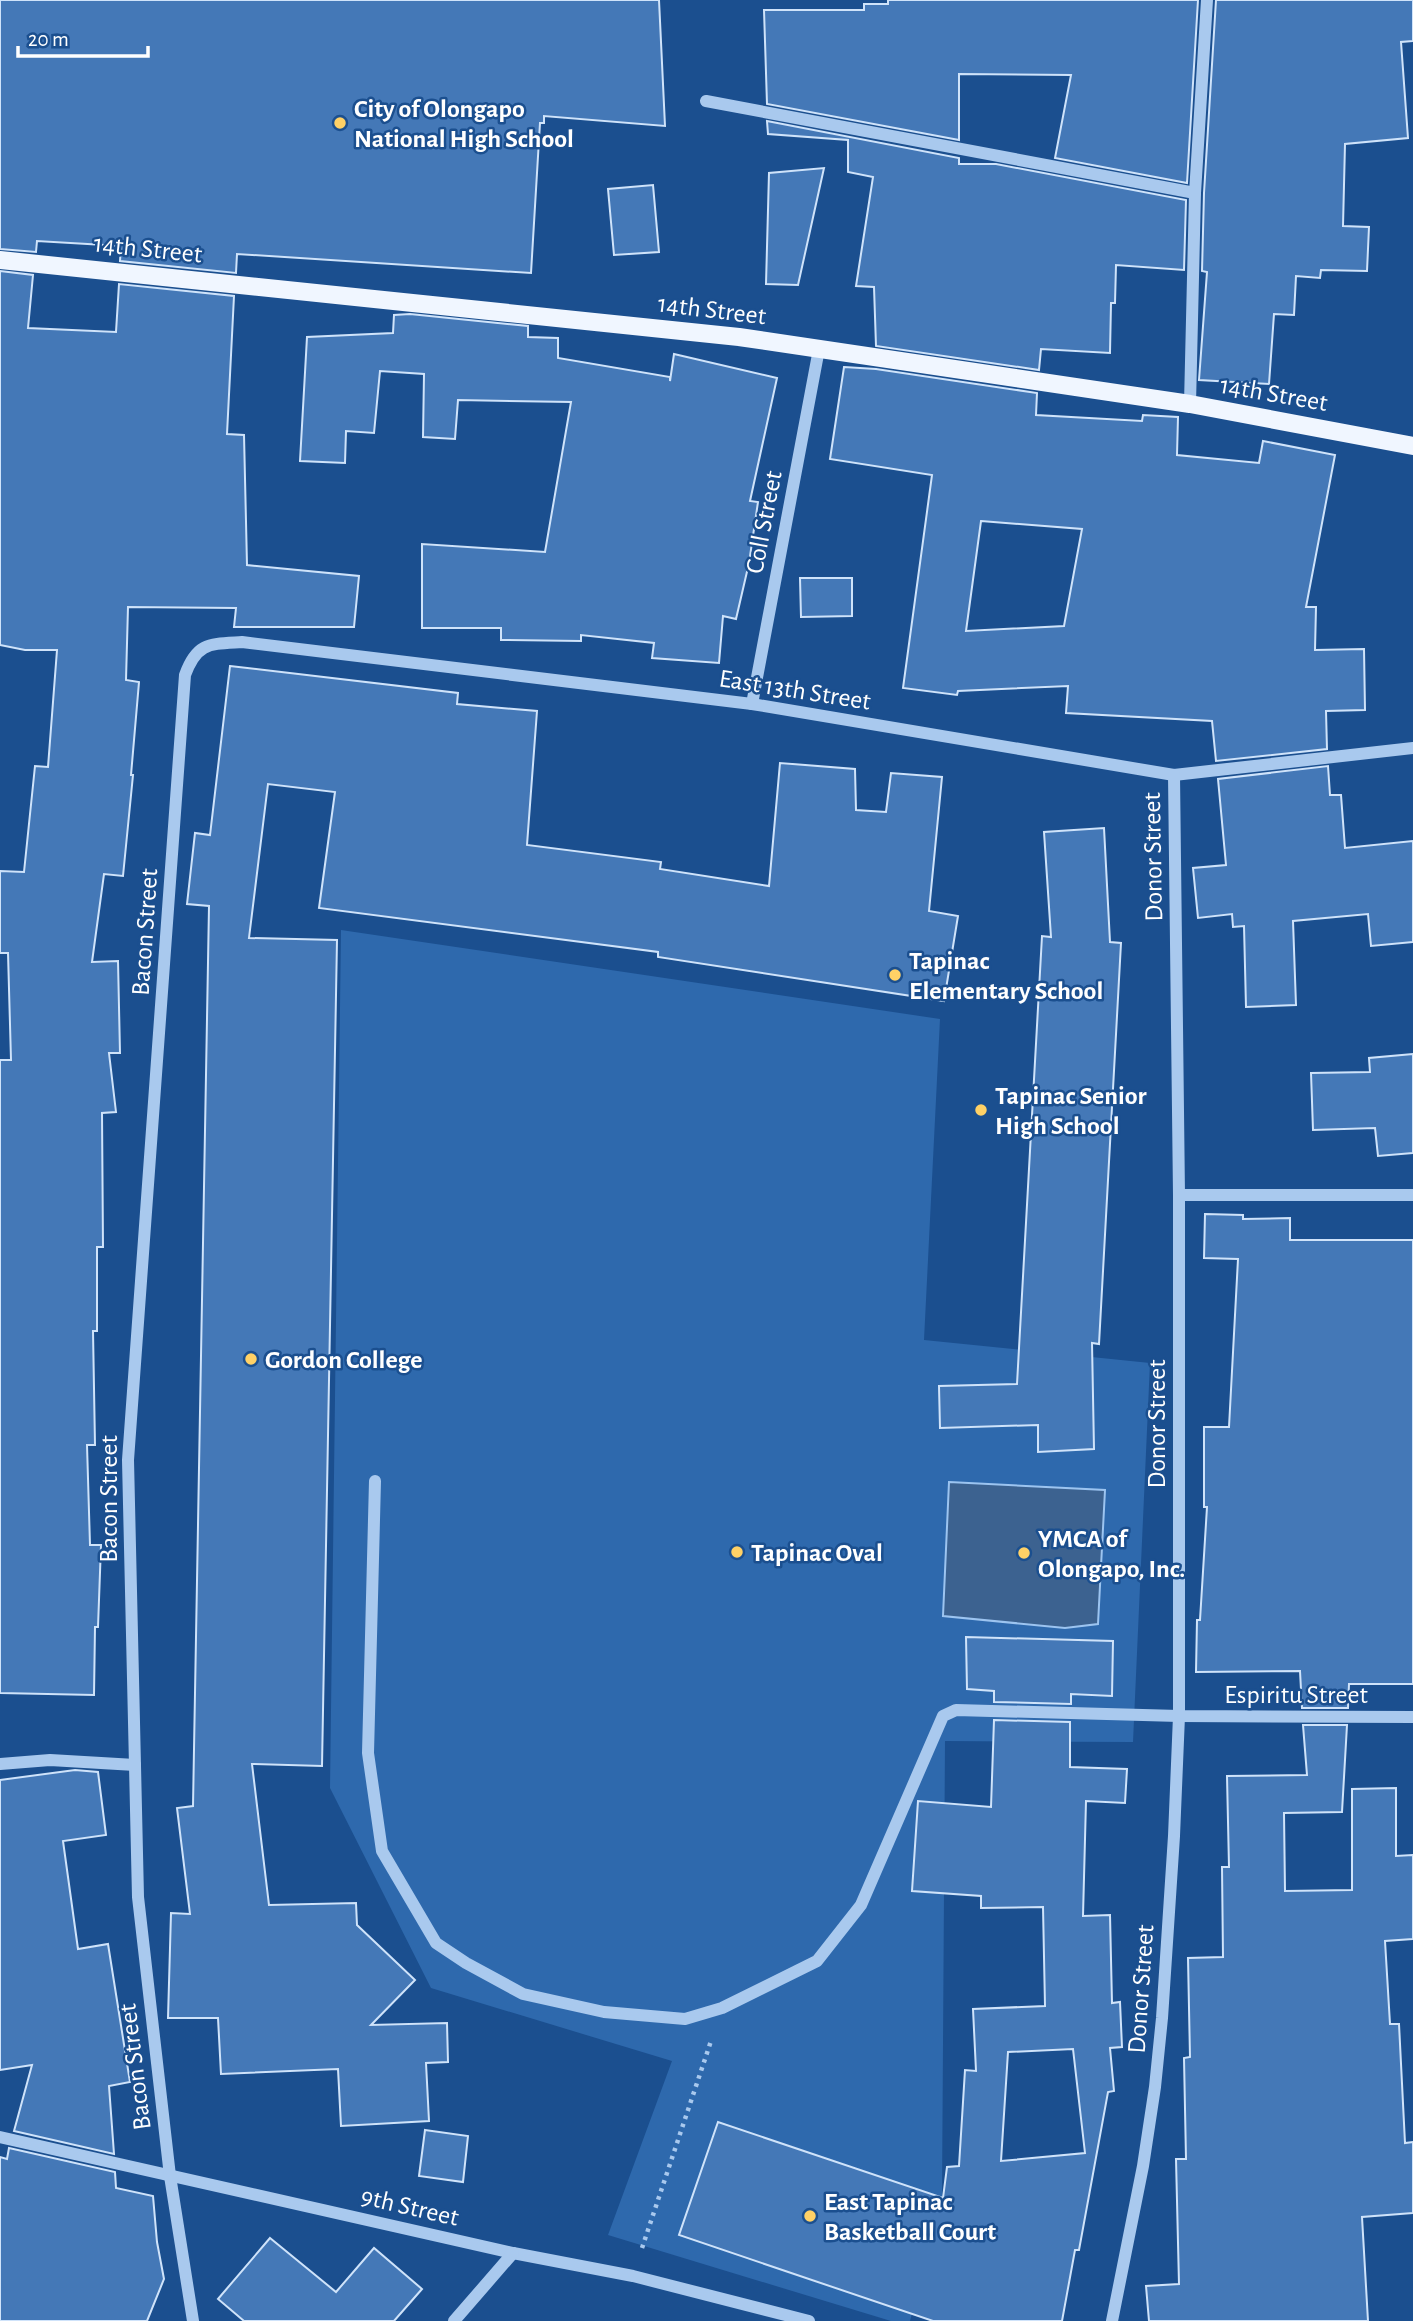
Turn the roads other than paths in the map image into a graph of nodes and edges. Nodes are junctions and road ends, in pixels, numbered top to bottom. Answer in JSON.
{"nodes":[{"id":1,"x":1206,"y":0,"type":"edge"},
{"id":2,"x":706,"y":102,"type":"dead end"},
{"id":3,"x":1195,"y":193,"type":"junction"},
{"id":4,"x":0,"y":260,"type":"edge"},
{"id":5,"x":819,"y":349,"type":"junction"},
{"id":6,"x":1190,"y":404,"type":"junction"},
{"id":7,"x":1413,"y":446,"type":"edge"},
{"id":8,"x":185,"y":675,"type":"joint"},
{"id":9,"x":752,"y":704,"type":"junction"},
{"id":10,"x":1413,"y":748,"type":"edge"},
{"id":11,"x":1174,"y":775,"type":"junction"},
{"id":12,"x":1179,"y":1195,"type":"junction"},
{"id":13,"x":1413,"y":1195,"type":"edge"},
{"id":14,"x":375,"y":1481,"type":"dead end"},
{"id":15,"x":1179,"y":1716,"type":"junction"},
{"id":16,"x":1413,"y":1717,"type":"edge"},
{"id":17,"x":0,"y":1764,"type":"edge"},
{"id":18,"x":135,"y":1765,"type":"junction"},
{"id":19,"x":0,"y":2137,"type":"edge"},
{"id":20,"x":170,"y":2175,"type":"junction"},
{"id":21,"x":513,"y":2253,"type":"junction"},
{"id":22,"x":193,"y":2321,"type":"edge"},
{"id":23,"x":454,"y":2321,"type":"edge"},
{"id":24,"x":809,"y":2321,"type":"edge"},
{"id":25,"x":1112,"y":2321,"type":"edge"}],
"edges":[{"from":1,"to":3,"type":"street"},
{"from":2,"to":3,"type":"street"},
{"from":3,"to":6,"type":"street"},
{"from":4,"to":5,"type":"main road","name":"14th Street"},
{"from":5,"to":6,"type":"main road","name":"14th Street"},
{"from":5,"to":9,"type":"street","name":"Coll Street"},
{"from":6,"to":7,"type":"main road","name":"14th Street"},
{"from":8,"to":9,"type":"street","name":"East 13th Street"},
{"from":8,"to":18,"type":"street","name":"Bacon Street"},
{"from":9,"to":11,"type":"street","name":"East 13th Street"},
{"from":10,"to":11,"type":"street","name":"East 13th Street"},
{"from":11,"to":12,"type":"street","name":"Donor Street"},
{"from":12,"to":13,"type":"street"},
{"from":12,"to":15,"type":"street","name":"Donor Street"},
{"from":14,"to":15,"type":"street","name":"Espiritu Street"},
{"from":15,"to":16,"type":"street","name":"Espiritu Street"},
{"from":15,"to":25,"type":"street","name":"Donor Street"},
{"from":17,"to":18,"type":"street"},
{"from":18,"to":20,"type":"street","name":"Bacon Street"},
{"from":19,"to":20,"type":"street","name":"9th Street"},
{"from":20,"to":21,"type":"street","name":"9th Street"},
{"from":20,"to":22,"type":"street","name":"Bacon Street"},
{"from":21,"to":23,"type":"street"},
{"from":21,"to":24,"type":"street","name":"9th Street"}]}
